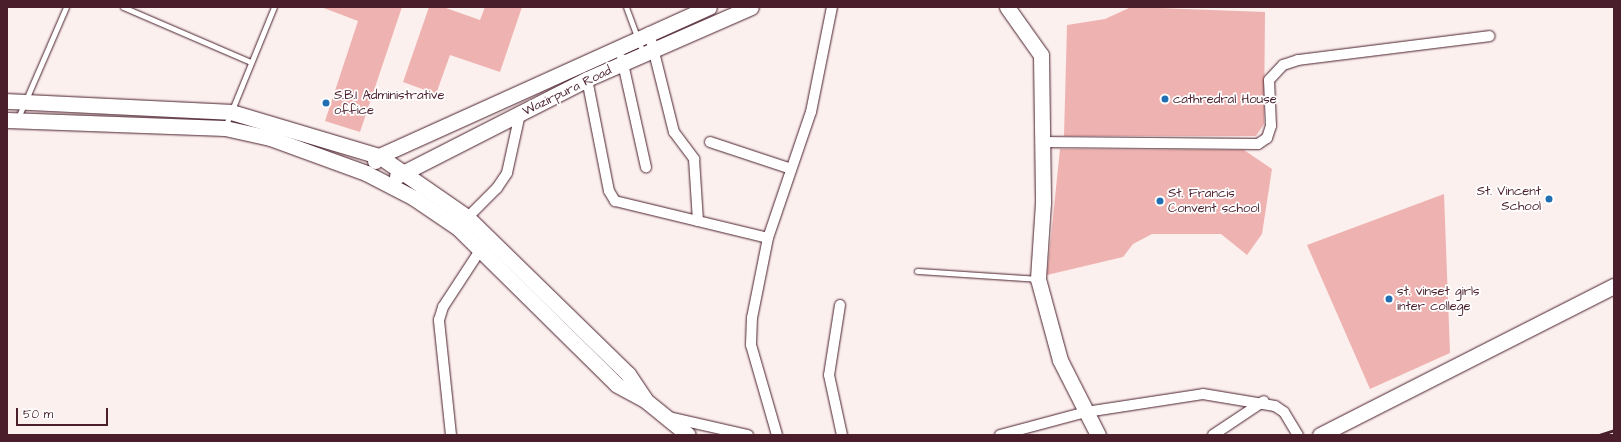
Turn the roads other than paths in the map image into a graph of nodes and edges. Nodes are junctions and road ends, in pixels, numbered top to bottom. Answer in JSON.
{"nodes":[{"id":1,"x":66,"y":7,"type":"edge"},
{"id":2,"x":123,"y":7,"type":"edge"},
{"id":3,"x":274,"y":7,"type":"edge"},
{"id":4,"x":626,"y":7,"type":"edge"},
{"id":5,"x":709,"y":7,"type":"edge"},
{"id":6,"x":751,"y":7,"type":"edge"},
{"id":7,"x":832,"y":7,"type":"edge"},
{"id":8,"x":1007,"y":7,"type":"edge"},
{"id":9,"x":644,"y":35,"type":"junction"},
{"id":10,"x":1490,"y":36,"type":"dead end"},
{"id":11,"x":619,"y":47,"type":"junction"},
{"id":12,"x":650,"y":51,"type":"junction"},
{"id":13,"x":251,"y":62,"type":"junction"},
{"id":14,"x":623,"y":64,"type":"junction"},
{"id":15,"x":587,"y":79,"type":"junction"},
{"id":16,"x":7,"y":100,"type":"edge"},
{"id":17,"x":26,"y":100,"type":"junction"},
{"id":18,"x":231,"y":112,"type":"junction"},
{"id":19,"x":520,"y":114,"type":"junction"},
{"id":20,"x":12,"y":120,"type":"edge"},
{"id":21,"x":225,"y":128,"type":"junction"},
{"id":22,"x":710,"y":142,"type":"dead end"},
{"id":23,"x":1042,"y":142,"type":"junction"},
{"id":24,"x":379,"y":156,"type":"junction"},
{"id":25,"x":646,"y":167,"type":"dead end"},
{"id":26,"x":791,"y":169,"type":"junction"},
{"id":27,"x":402,"y":171,"type":"junction"},
{"id":28,"x":366,"y":172,"type":"junction"},
{"id":29,"x":389,"y":185,"type":"junction"},
{"id":30,"x":698,"y":221,"type":"junction"},
{"id":31,"x":462,"y":222,"type":"junction"},
{"id":32,"x":768,"y":238,"type":"junction"},
{"id":33,"x":481,"y":249,"type":"junction"},
{"id":34,"x":917,"y":271,"type":"dead end"},
{"id":35,"x":1038,"y":279,"type":"junction"},
{"id":36,"x":1614,"y":286,"type":"edge"},
{"id":37,"x":840,"y":305,"type":"dead end"},
{"id":38,"x":645,"y":400,"type":"junction"},
{"id":39,"x":1264,"y":401,"type":"junction"},
{"id":40,"x":1086,"y":412,"type":"junction"},
{"id":41,"x":662,"y":416,"type":"junction"},
{"id":42,"x":451,"y":435,"type":"edge"},
{"id":43,"x":688,"y":435,"type":"edge"},
{"id":44,"x":748,"y":435,"type":"edge"},
{"id":45,"x":777,"y":435,"type":"edge"},
{"id":46,"x":842,"y":435,"type":"edge"},
{"id":47,"x":1000,"y":435,"type":"edge"},
{"id":48,"x":1098,"y":435,"type":"edge"},
{"id":49,"x":1213,"y":435,"type":"edge"},
{"id":50,"x":1298,"y":435,"type":"edge"},
{"id":51,"x":1320,"y":435,"type":"edge"}],
"edges":[{"from":1,"to":17,"type":"lane"},
{"from":2,"to":13,"type":"lane"},
{"from":3,"to":13,"type":"lane"},
{"from":4,"to":9,"type":"lane"},
{"from":5,"to":9,"type":"main road","name":"Wazirpura Road"},
{"from":6,"to":12,"type":"main road","name":"Wazirpura Road"},
{"from":7,"to":26,"type":"street"},
{"from":8,"to":23,"type":"main road"},
{"from":9,"to":11,"type":"main road","name":"Wazirpura Road"},
{"from":9,"to":12,"type":"street"},
{"from":10,"to":23,"type":"street"},
{"from":11,"to":14,"type":"street"},
{"from":11,"to":24,"type":"main road","name":"Wazirpura Road"},
{"from":12,"to":14,"type":"main road","name":"Wazirpura Road"},
{"from":12,"to":30,"type":"street"},
{"from":13,"to":18,"type":"lane"},
{"from":14,"to":15,"type":"main road","name":"Wazirpura Road"},
{"from":14,"to":25,"type":"street"},
{"from":15,"to":19,"type":"main road","name":"Wazirpura Road"},
{"from":15,"to":30,"type":"street"},
{"from":16,"to":17,"type":"main road"},
{"from":17,"to":18,"type":"main road"},
{"from":17,"to":20,"type":"lane"},
{"from":18,"to":21,"type":"lane"},
{"from":18,"to":24,"type":"main road"},
{"from":19,"to":27,"type":"main road","name":"Wazirpura Road"},
{"from":19,"to":31,"type":"street"},
{"from":20,"to":21,"type":"main road"},
{"from":21,"to":28,"type":"main road"},
{"from":22,"to":26,"type":"street"},
{"from":23,"to":35,"type":"main road"},
{"from":24,"to":27,"type":"main road"},
{"from":24,"to":28,"type":"main road","name":"Wazirpura Road"},
{"from":26,"to":32,"type":"street"},
{"from":27,"to":29,"type":"main road","name":"Wazirpura Road"},
{"from":27,"to":31,"type":"main road"},
{"from":28,"to":29,"type":"main road"},
{"from":29,"to":31,"type":"main road"},
{"from":30,"to":32,"type":"street"},
{"from":31,"to":33,"type":"main road"},
{"from":31,"to":38,"type":"main road"},
{"from":32,"to":45,"type":"street"},
{"from":33,"to":38,"type":"main road"},
{"from":33,"to":42,"type":"street"},
{"from":34,"to":35,"type":"lane"},
{"from":35,"to":40,"type":"main road"},
{"from":36,"to":51,"type":"main road"},
{"from":37,"to":46,"type":"street"},
{"from":38,"to":41,"type":"main road"},
{"from":39,"to":40,"type":"street"},
{"from":39,"to":49,"type":"street"},
{"from":39,"to":50,"type":"street"},
{"from":40,"to":47,"type":"street"},
{"from":40,"to":48,"type":"main road"},
{"from":41,"to":43,"type":"main road"},
{"from":41,"to":44,"type":"street"}]}
